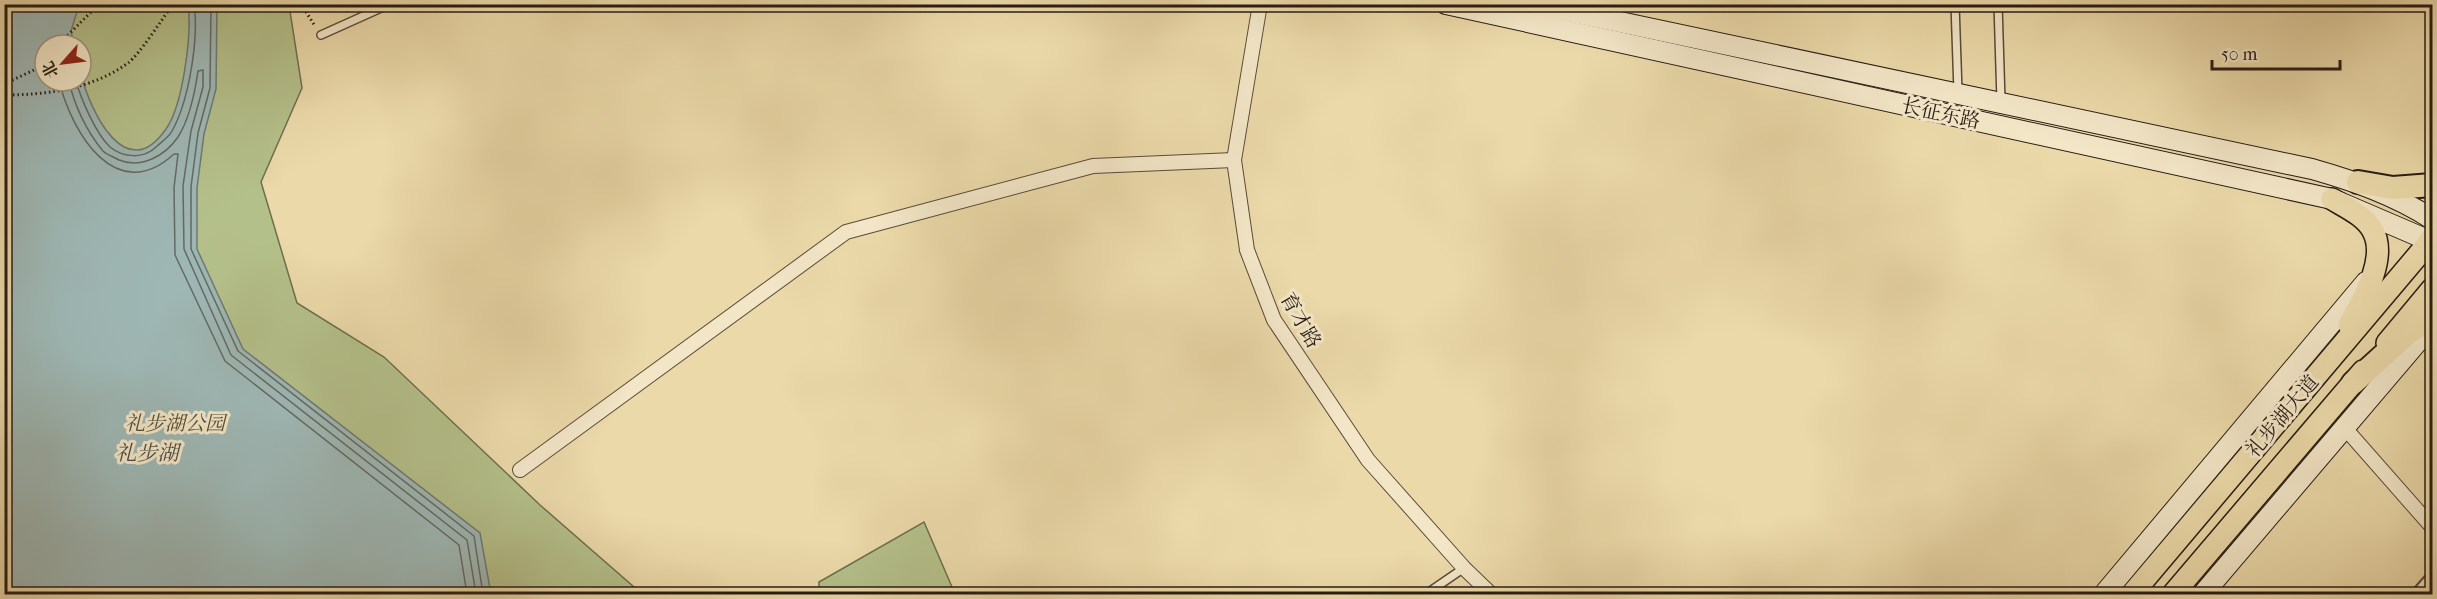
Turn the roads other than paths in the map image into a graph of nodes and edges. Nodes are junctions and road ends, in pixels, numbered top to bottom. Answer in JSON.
{"nodes":[{"id":1,"x":390,"y":4,"type":"edge"},
{"id":2,"x":1260,"y":4,"type":"edge"},
{"id":3,"x":1446,"y":4,"type":"edge"},
{"id":4,"x":1535,"y":4,"type":"edge"},
{"id":5,"x":1955,"y":4,"type":"edge"},
{"id":6,"x":1998,"y":4,"type":"edge"},
{"id":7,"x":321,"y":35,"type":"road end"},
{"id":8,"x":1958,"y":94,"type":"junction"},
{"id":9,"x":2001,"y":103,"type":"junction"},
{"id":10,"x":1234,"y":160,"type":"junction"},
{"id":11,"x":2358,"y":182,"type":"junction"},
{"id":12,"x":2433,"y":184,"type":"edge"},
{"id":13,"x":2332,"y":199,"type":"junction"},
{"id":14,"x":2432,"y":235,"type":"edge"},
{"id":15,"x":2372,"y":276,"type":"junction"},
{"id":16,"x":2433,"y":289,"type":"edge"},
{"id":17,"x":2433,"y":319,"type":"edge"},
{"id":18,"x":2433,"y":325,"type":"edge"},
{"id":19,"x":2331,"y":358,"type":"junction"},
{"id":20,"x":2353,"y":383,"type":"junction"},
{"id":21,"x":2344,"y":427,"type":"junction"},
{"id":22,"x":520,"y":470,"type":"dead end"},
{"id":23,"x":2433,"y":527,"type":"edge"},
{"id":24,"x":1464,"y":568,"type":"junction"},
{"id":25,"x":2433,"y":577,"type":"edge"},
{"id":26,"x":1426,"y":594,"type":"edge"},
{"id":27,"x":1491,"y":594,"type":"edge"},
{"id":28,"x":2104,"y":594,"type":"edge"},
{"id":29,"x":2132,"y":594,"type":"edge"},
{"id":30,"x":2173,"y":594,"type":"edge"},
{"id":31,"x":2203,"y":594,"type":"edge"},
{"id":32,"x":2417,"y":594,"type":"edge"}],
"edges":[{"from":1,"to":7,"type":"lane"},
{"from":2,"to":10,"type":"street","name":"育才路"},
{"from":3,"to":13,"type":"main road","name":"长征东路"},
{"from":4,"to":8,"type":"main road","name":"长征东路"},
{"from":5,"to":8,"type":"lane"},
{"from":6,"to":9,"type":"lane"},
{"from":8,"to":9,"type":"main road","name":"长征东路"},
{"from":9,"to":11,"type":"main road","name":"长征东路"},
{"from":10,"to":22,"type":"street"},
{"from":10,"to":24,"type":"street","name":"育才路"},
{"from":11,"to":12,"type":"highway"},
{"from":11,"to":14,"type":"main road","name":"长征东路"},
{"from":13,"to":14,"type":"main road","name":"长征东路"},
{"from":13,"to":15,"type":"main road"},
{"from":14,"to":19,"type":"main road","name":"礼步湖大道"},
{"from":15,"to":19,"type":"main road"},
{"from":15,"to":28,"type":"main road"},
{"from":16,"to":20,"type":"main road","name":"礼步湖大道"},
{"from":17,"to":20,"type":"highway"},
{"from":18,"to":21,"type":"main road"},
{"from":19,"to":29,"type":"main road","name":"礼步湖大道"},
{"from":20,"to":30,"type":"main road","name":"礼步湖大道"},
{"from":21,"to":23,"type":"street"},
{"from":21,"to":31,"type":"main road"},
{"from":24,"to":26,"type":"lane"},
{"from":24,"to":27,"type":"street","name":"育才路"},
{"from":25,"to":32,"type":"street"}]}
